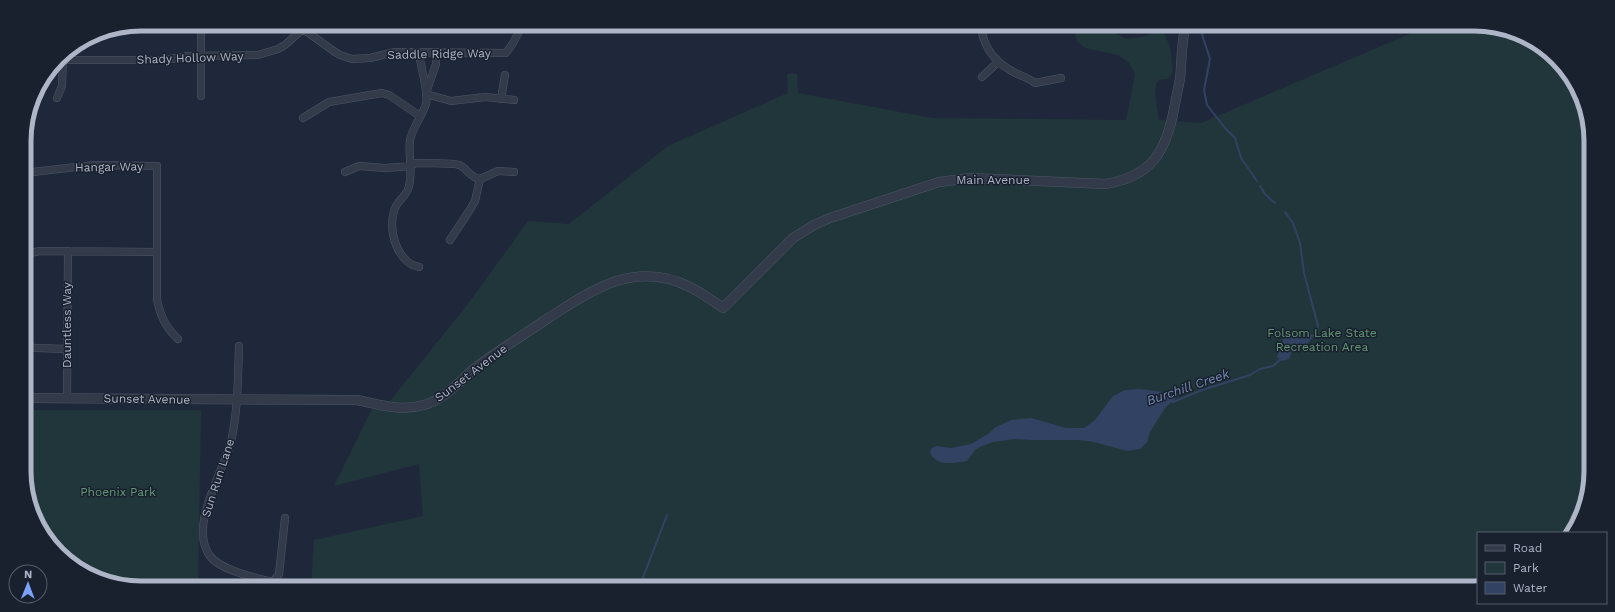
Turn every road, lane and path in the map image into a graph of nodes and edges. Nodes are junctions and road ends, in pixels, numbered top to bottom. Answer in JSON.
{"nodes":[{"id":1,"x":201,"y":31,"type":"edge"},
{"id":2,"x":299,"y":31,"type":"edge"},
{"id":3,"x":310,"y":31,"type":"edge"},
{"id":4,"x":519,"y":31,"type":"edge"},
{"id":5,"x":982,"y":31,"type":"edge"},
{"id":6,"x":1185,"y":31,"type":"edge"},
{"id":7,"x":419,"y":52,"type":"junction"},
{"id":8,"x":436,"y":52,"type":"junction"},
{"id":9,"x":201,"y":56,"type":"junction"},
{"id":10,"x":69,"y":57,"type":"edge"},
{"id":11,"x":998,"y":62,"type":"junction"},
{"id":12,"x":63,"y":63,"type":"edge"},
{"id":13,"x":504,"y":74,"type":"dead end"},
{"id":14,"x":982,"y":77,"type":"dead end"},
{"id":15,"x":1061,"y":78,"type":"dead end"},
{"id":16,"x":426,"y":94,"type":"junction"},
{"id":17,"x":201,"y":96,"type":"dead end"},
{"id":18,"x":57,"y":98,"type":"dead end"},
{"id":19,"x":501,"y":99,"type":"junction"},
{"id":20,"x":514,"y":100,"type":"dead end"},
{"id":21,"x":420,"y":116,"type":"junction"},
{"id":22,"x":304,"y":118,"type":"dead end"},
{"id":23,"x":411,"y":166,"type":"junction"},
{"id":24,"x":31,"y":172,"type":"edge"},
{"id":25,"x":345,"y":172,"type":"dead end"},
{"id":26,"x":514,"y":172,"type":"dead end"},
{"id":27,"x":480,"y":179,"type":"junction"},
{"id":28,"x":450,"y":240,"type":"dead end"},
{"id":29,"x":68,"y":252,"type":"junction"},
{"id":30,"x":157,"y":252,"type":"junction"},
{"id":31,"x":31,"y":253,"type":"edge"},
{"id":32,"x":418,"y":268,"type":"dead end"},
{"id":33,"x":724,"y":308,"type":"joint"},
{"id":34,"x":178,"y":339,"type":"dead end"},
{"id":35,"x":239,"y":346,"type":"dead end"},
{"id":36,"x":31,"y":347,"type":"edge"},
{"id":37,"x":67,"y":349,"type":"junction"},
{"id":38,"x":31,"y":398,"type":"edge"},
{"id":39,"x":67,"y":398,"type":"junction"},
{"id":40,"x":236,"y":400,"type":"junction"},
{"id":41,"x":285,"y":518,"type":"dead end"},
{"id":42,"x":265,"y":581,"type":"edge"},
{"id":43,"x":277,"y":581,"type":"edge"}],
"edges":[{"from":1,"to":9,"type":"street"},
{"from":2,"to":9,"type":"street","name":"Shady Hollow Way"},
{"from":3,"to":7,"type":"street","name":"Saddle Ridge Way"},
{"from":4,"to":8,"type":"street","name":"Saddle Ridge Way"},
{"from":5,"to":11,"type":"street"},
{"from":6,"to":33,"type":"street","name":"Main Avenue"},
{"from":7,"to":8,"type":"street","name":"Saddle Ridge Way"},
{"from":7,"to":16,"type":"street"},
{"from":8,"to":16,"type":"street"},
{"from":9,"to":10,"type":"street","name":"Shady Hollow Way"},
{"from":9,"to":17,"type":"street"},
{"from":11,"to":14,"type":"street"},
{"from":11,"to":15,"type":"street"},
{"from":12,"to":18,"type":"street"},
{"from":13,"to":19,"type":"street"},
{"from":16,"to":19,"type":"street"},
{"from":16,"to":21,"type":"street"},
{"from":19,"to":20,"type":"street"},
{"from":21,"to":22,"type":"street"},
{"from":21,"to":23,"type":"street"},
{"from":23,"to":25,"type":"street"},
{"from":23,"to":27,"type":"street"},
{"from":23,"to":32,"type":"street"},
{"from":24,"to":30,"type":"street","name":"Hangar Way"},
{"from":26,"to":27,"type":"street"},
{"from":27,"to":28,"type":"street"},
{"from":29,"to":30,"type":"street"},
{"from":29,"to":31,"type":"street"},
{"from":29,"to":37,"type":"street","name":"Dauntless Way"},
{"from":30,"to":34,"type":"street"},
{"from":33,"to":40,"type":"street","name":"Sunset Avenue"},
{"from":35,"to":40,"type":"street","name":"Sun Run Lane"},
{"from":36,"to":37,"type":"street"},
{"from":37,"to":39,"type":"street","name":"Dauntless Way"},
{"from":38,"to":39,"type":"street","name":"Sunset Avenue"},
{"from":39,"to":40,"type":"street","name":"Sunset Avenue"},
{"from":40,"to":42,"type":"street","name":"Sun Run Lane"},
{"from":41,"to":43,"type":"street"}]}
